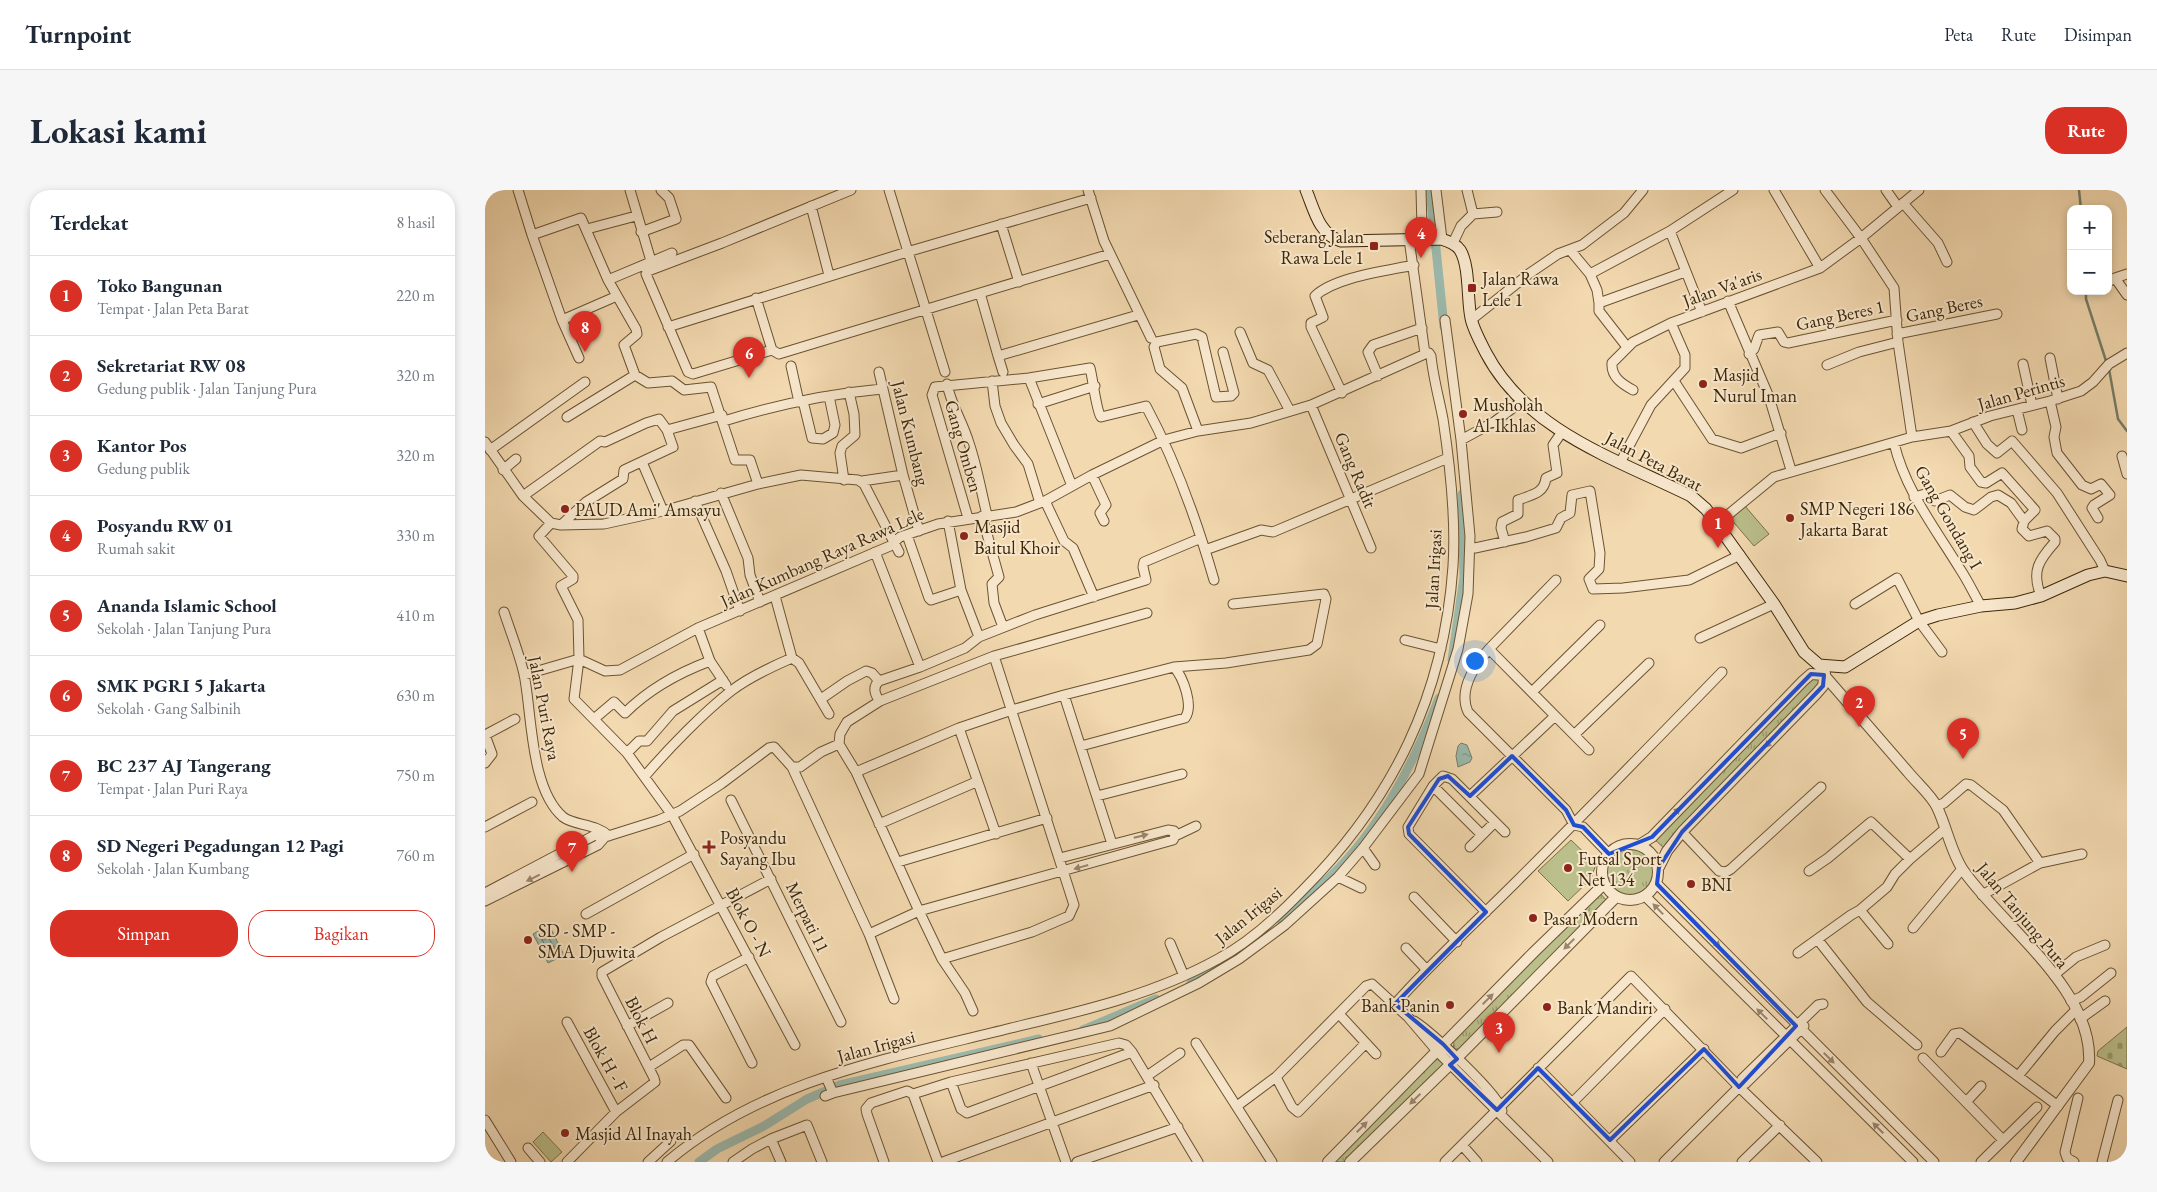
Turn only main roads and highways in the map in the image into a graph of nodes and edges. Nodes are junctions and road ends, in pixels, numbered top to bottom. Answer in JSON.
{"nodes":[{"id":1,"x":1306,"y":190,"type":"edge"},
{"id":2,"x":2127,"y":576,"type":"edge"}],
"edges":[{"from":1,"to":2,"type":"main road","name":"Jalan Peta Barat"}]}
